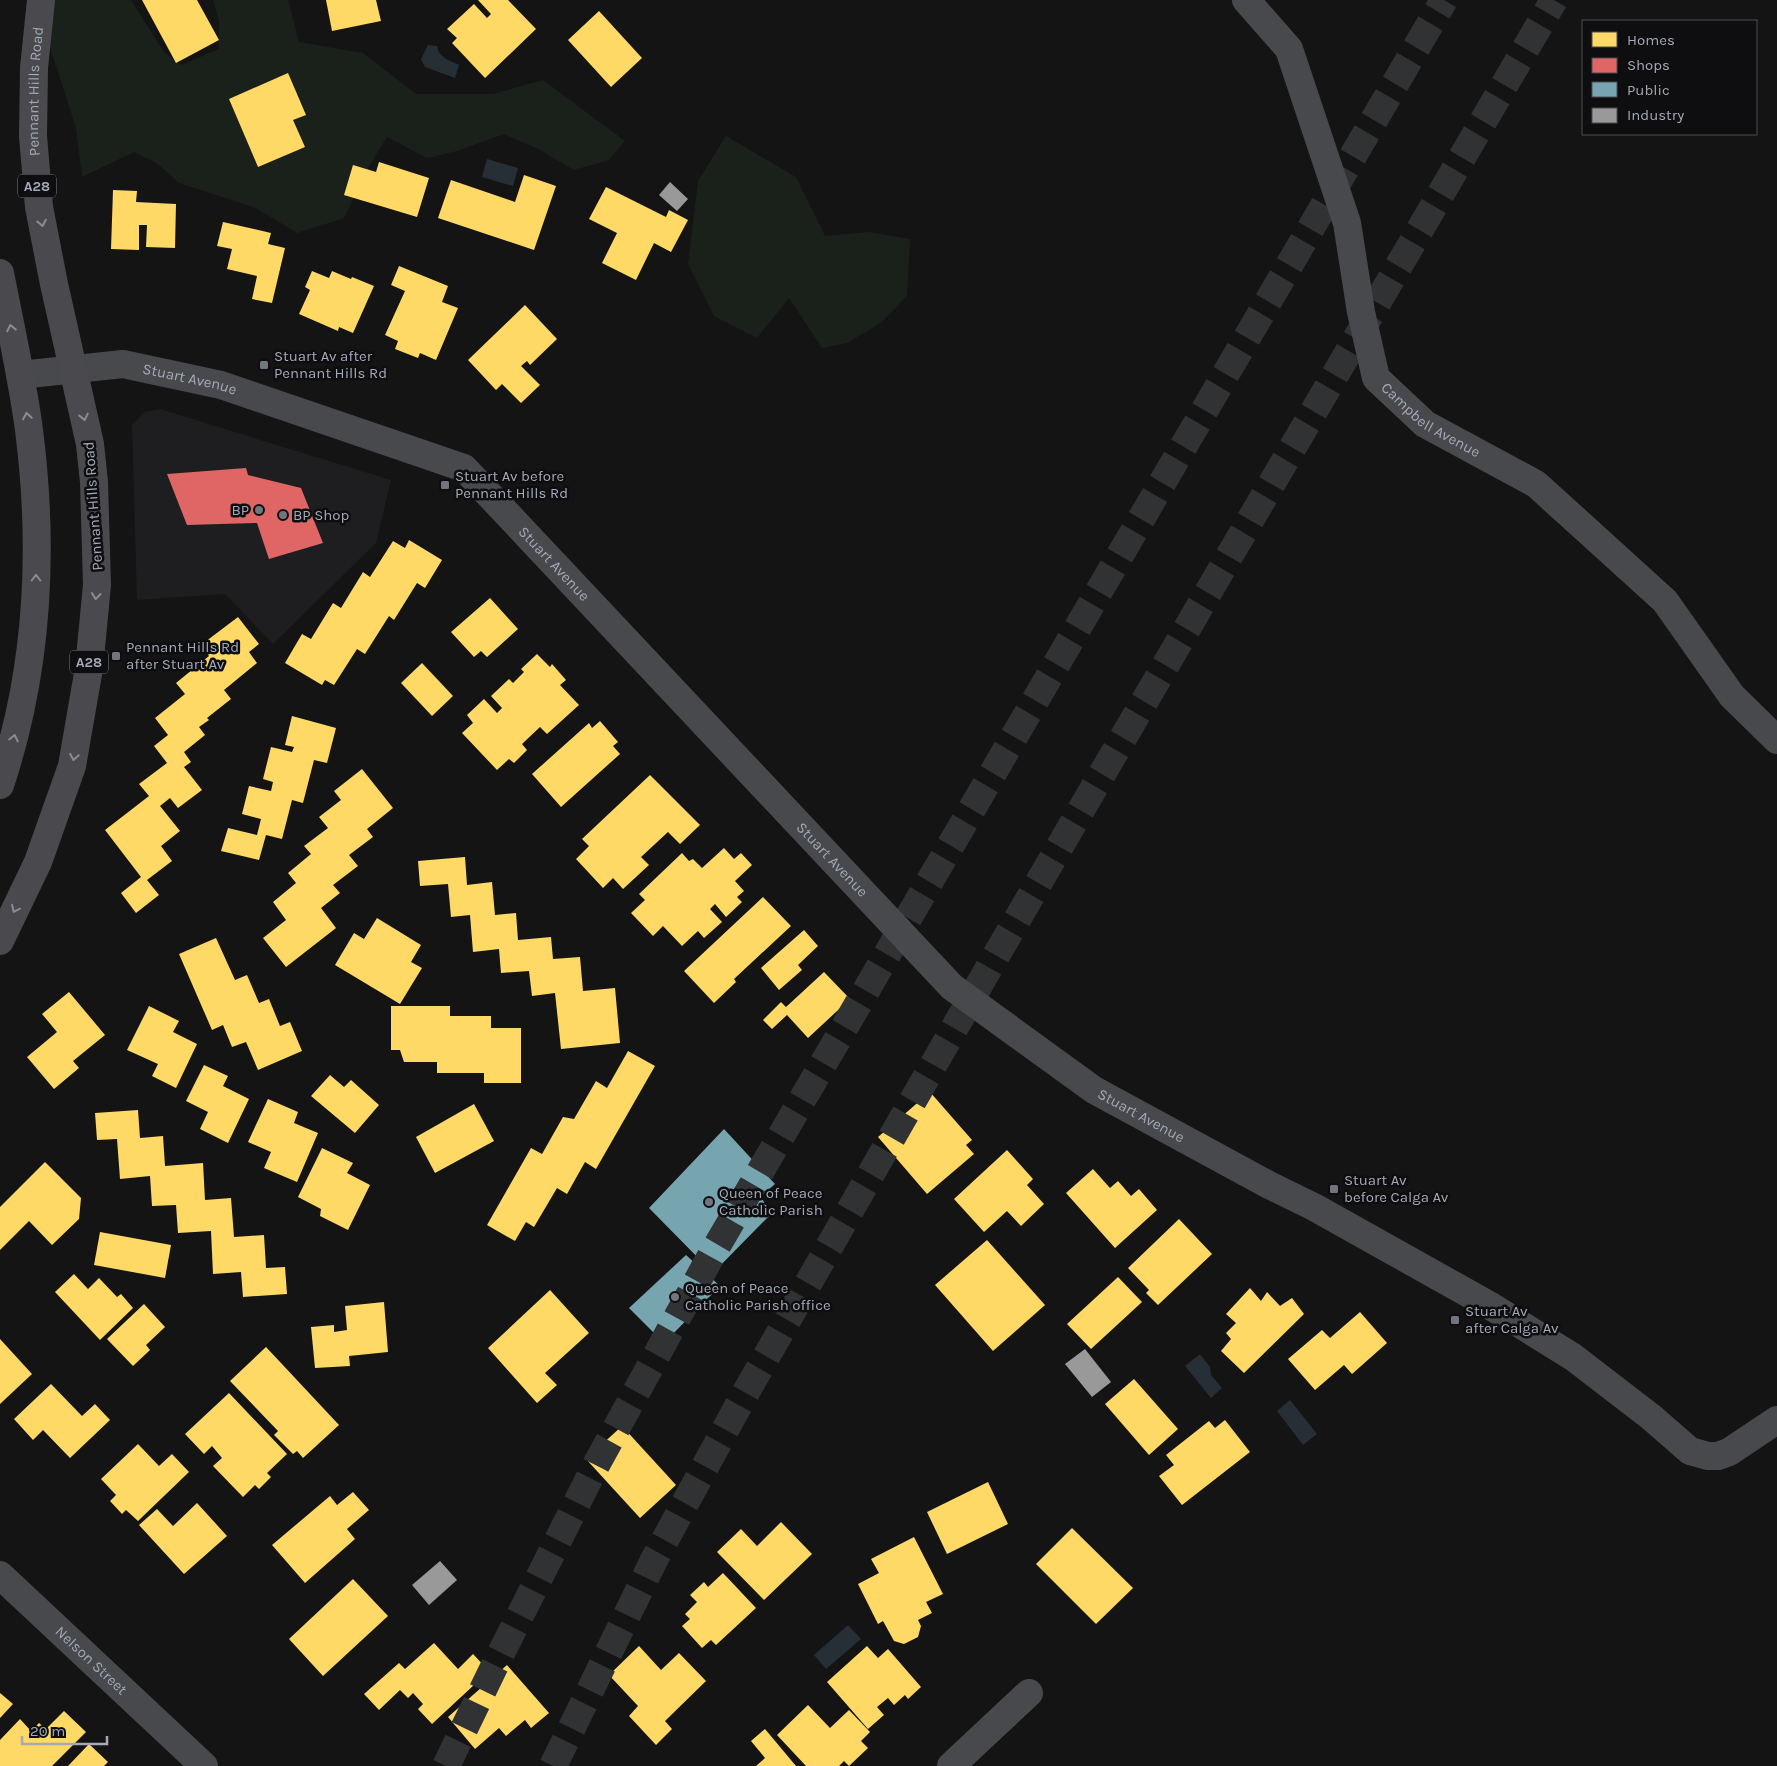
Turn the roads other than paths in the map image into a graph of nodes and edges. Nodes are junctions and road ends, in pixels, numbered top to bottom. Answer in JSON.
{"nodes":[{"id":1,"x":41,"y":0,"type":"edge"},
{"id":2,"x":1246,"y":0,"type":"edge"},
{"id":3,"x":0,"y":273,"type":"edge"},
{"id":4,"x":74,"y":370,"type":"junction"},
{"id":5,"x":20,"y":375,"type":"junction"},
{"id":6,"x":1777,"y":740,"type":"edge"},
{"id":7,"x":0,"y":785,"type":"edge"},
{"id":8,"x":0,"y":941,"type":"edge"},
{"id":9,"x":1777,"y":1420,"type":"edge"},
{"id":10,"x":0,"y":1574,"type":"edge"},
{"id":11,"x":1030,"y":1693,"type":"dead end"},
{"id":12,"x":204,"y":1766,"type":"edge"},
{"id":13,"x":952,"y":1766,"type":"edge"}],
"edges":[{"from":1,"to":4,"type":"highway","name":"Pennant Hills Road","number":"A28","one_way":true},
{"from":2,"to":6,"type":"street","name":"Campbell Avenue"},
{"from":5,"to":3,"type":"highway","one_way":true},
{"from":4,"to":5,"type":"street","name":"Stuart Avenue"},
{"from":4,"to":8,"type":"highway","name":"Pennant Hills Road","number":"A28","one_way":true},
{"from":4,"to":9,"type":"street","name":"Stuart Avenue"},
{"from":7,"to":5,"type":"highway","one_way":true},
{"from":10,"to":12,"type":"street","name":"Nelson Street"},
{"from":11,"to":13,"type":"street"}]}
